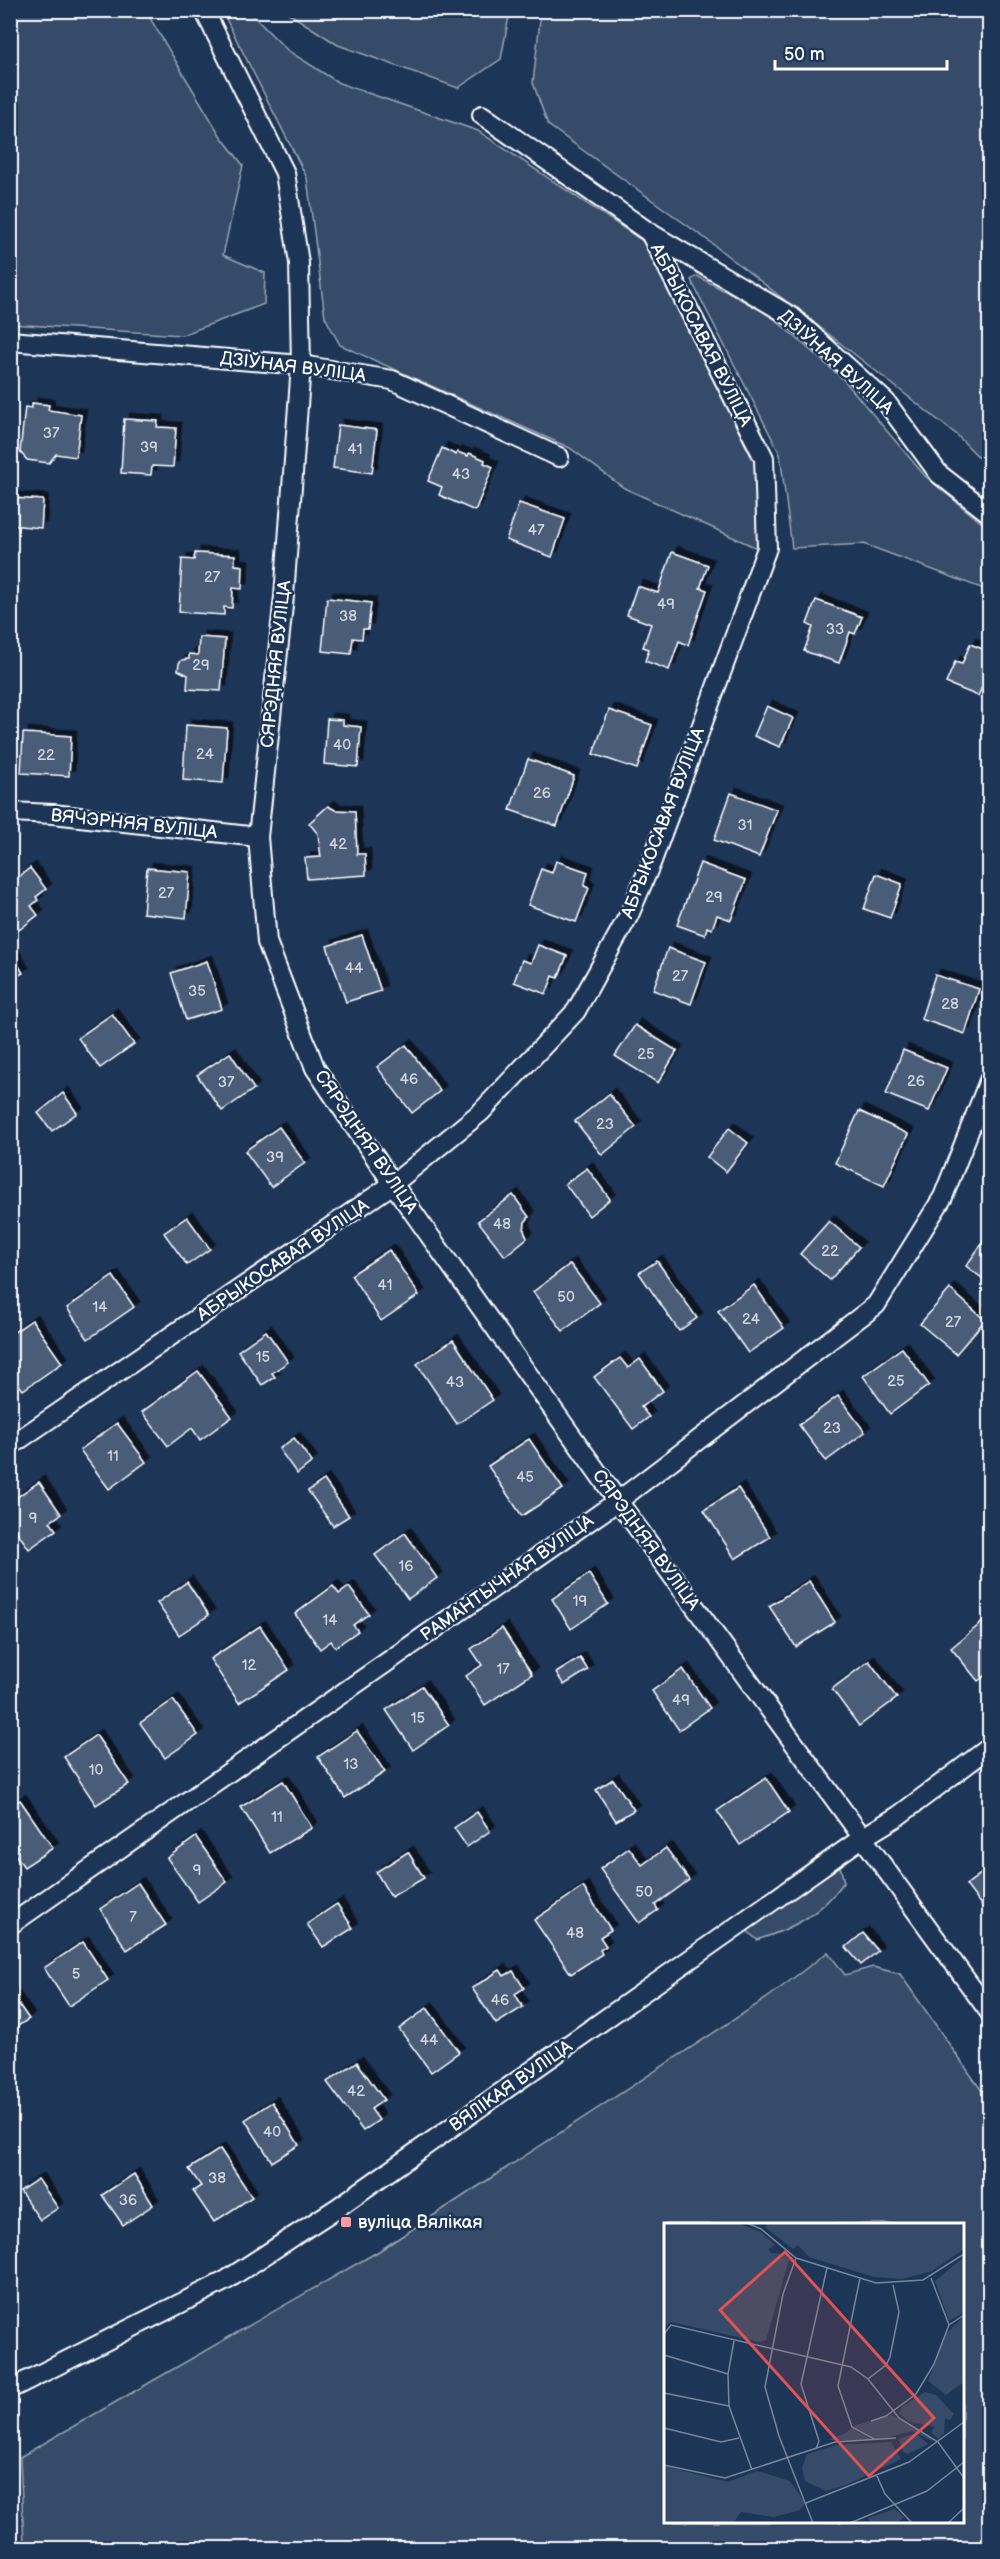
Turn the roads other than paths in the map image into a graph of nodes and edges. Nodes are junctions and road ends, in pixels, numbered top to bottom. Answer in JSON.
{"nodes":[{"id":1,"x":204,"y":10,"type":"edge"},
{"id":2,"x":482,"y":115,"type":"dead end"},
{"id":3,"x":650,"y":233,"type":"junction"},
{"id":4,"x":10,"y":340,"type":"edge"},
{"id":5,"x":302,"y":365,"type":"junction"},
{"id":6,"x":559,"y":457,"type":"dead end"},
{"id":7,"x":990,"y":514,"type":"edge"},
{"id":8,"x":10,"y":813,"type":"edge"},
{"id":9,"x":258,"y":837,"type":"junction"},
{"id":10,"x":990,"y":1078,"type":"edge"},
{"id":11,"x":393,"y":1184,"type":"junction"},
{"id":12,"x":10,"y":1446,"type":"edge"},
{"id":13,"x":618,"y":1501,"type":"junction"},
{"id":14,"x":990,"y":1747,"type":"edge"},
{"id":15,"x":862,"y":1838,"type":"junction"},
{"id":16,"x":10,"y":1926,"type":"edge"},
{"id":17,"x":990,"y":2013,"type":"edge"},
{"id":18,"x":10,"y":2389,"type":"edge"}],
"edges":[{"from":1,"to":5,"type":"street","name":"СЯРЭДНЯЯ ВУЛІЦА"},
{"from":2,"to":3,"type":"street","name":"ДЗІЎНАЯ ВУЛІЦА"},
{"from":3,"to":7,"type":"street","name":"ДЗІЎНАЯ ВУЛІЦА"},
{"from":3,"to":11,"type":"street","name":"АБРЫКОСАВАЯ ВУЛІЦА"},
{"from":4,"to":5,"type":"street","name":"ДЗІЎНАЯ ВУЛІЦА"},
{"from":5,"to":6,"type":"street","name":"ДЗІЎНАЯ ВУЛІЦА"},
{"from":5,"to":9,"type":"street","name":"СЯРЭДНЯЯ ВУЛІЦА"},
{"from":8,"to":9,"type":"street","name":"ВЯЧЭРНЯЯ ВУЛІЦА"},
{"from":9,"to":11,"type":"street","name":"СЯРЭДНЯЯ ВУЛІЦА"},
{"from":10,"to":13,"type":"street","name":"РАМАНТЫЧНАЯ ВУЛІЦА"},
{"from":11,"to":12,"type":"street","name":"АБРЫКОСАВАЯ ВУЛІЦА"},
{"from":11,"to":13,"type":"street","name":"СЯРЭДНЯЯ ВУЛІЦА"},
{"from":13,"to":15,"type":"street","name":"СЯРЭДНЯЯ ВУЛІЦА"},
{"from":13,"to":16,"type":"street","name":"РАМАНТЫЧНАЯ ВУЛІЦА"},
{"from":14,"to":15,"type":"street","name":"ВЯЛІКАЯ ВУЛІЦА"},
{"from":15,"to":17,"type":"street","name":"СЯРЭДНЯЯ ВУЛІЦА"},
{"from":15,"to":18,"type":"street","name":"ВЯЛІКАЯ ВУЛІЦА"}]}
